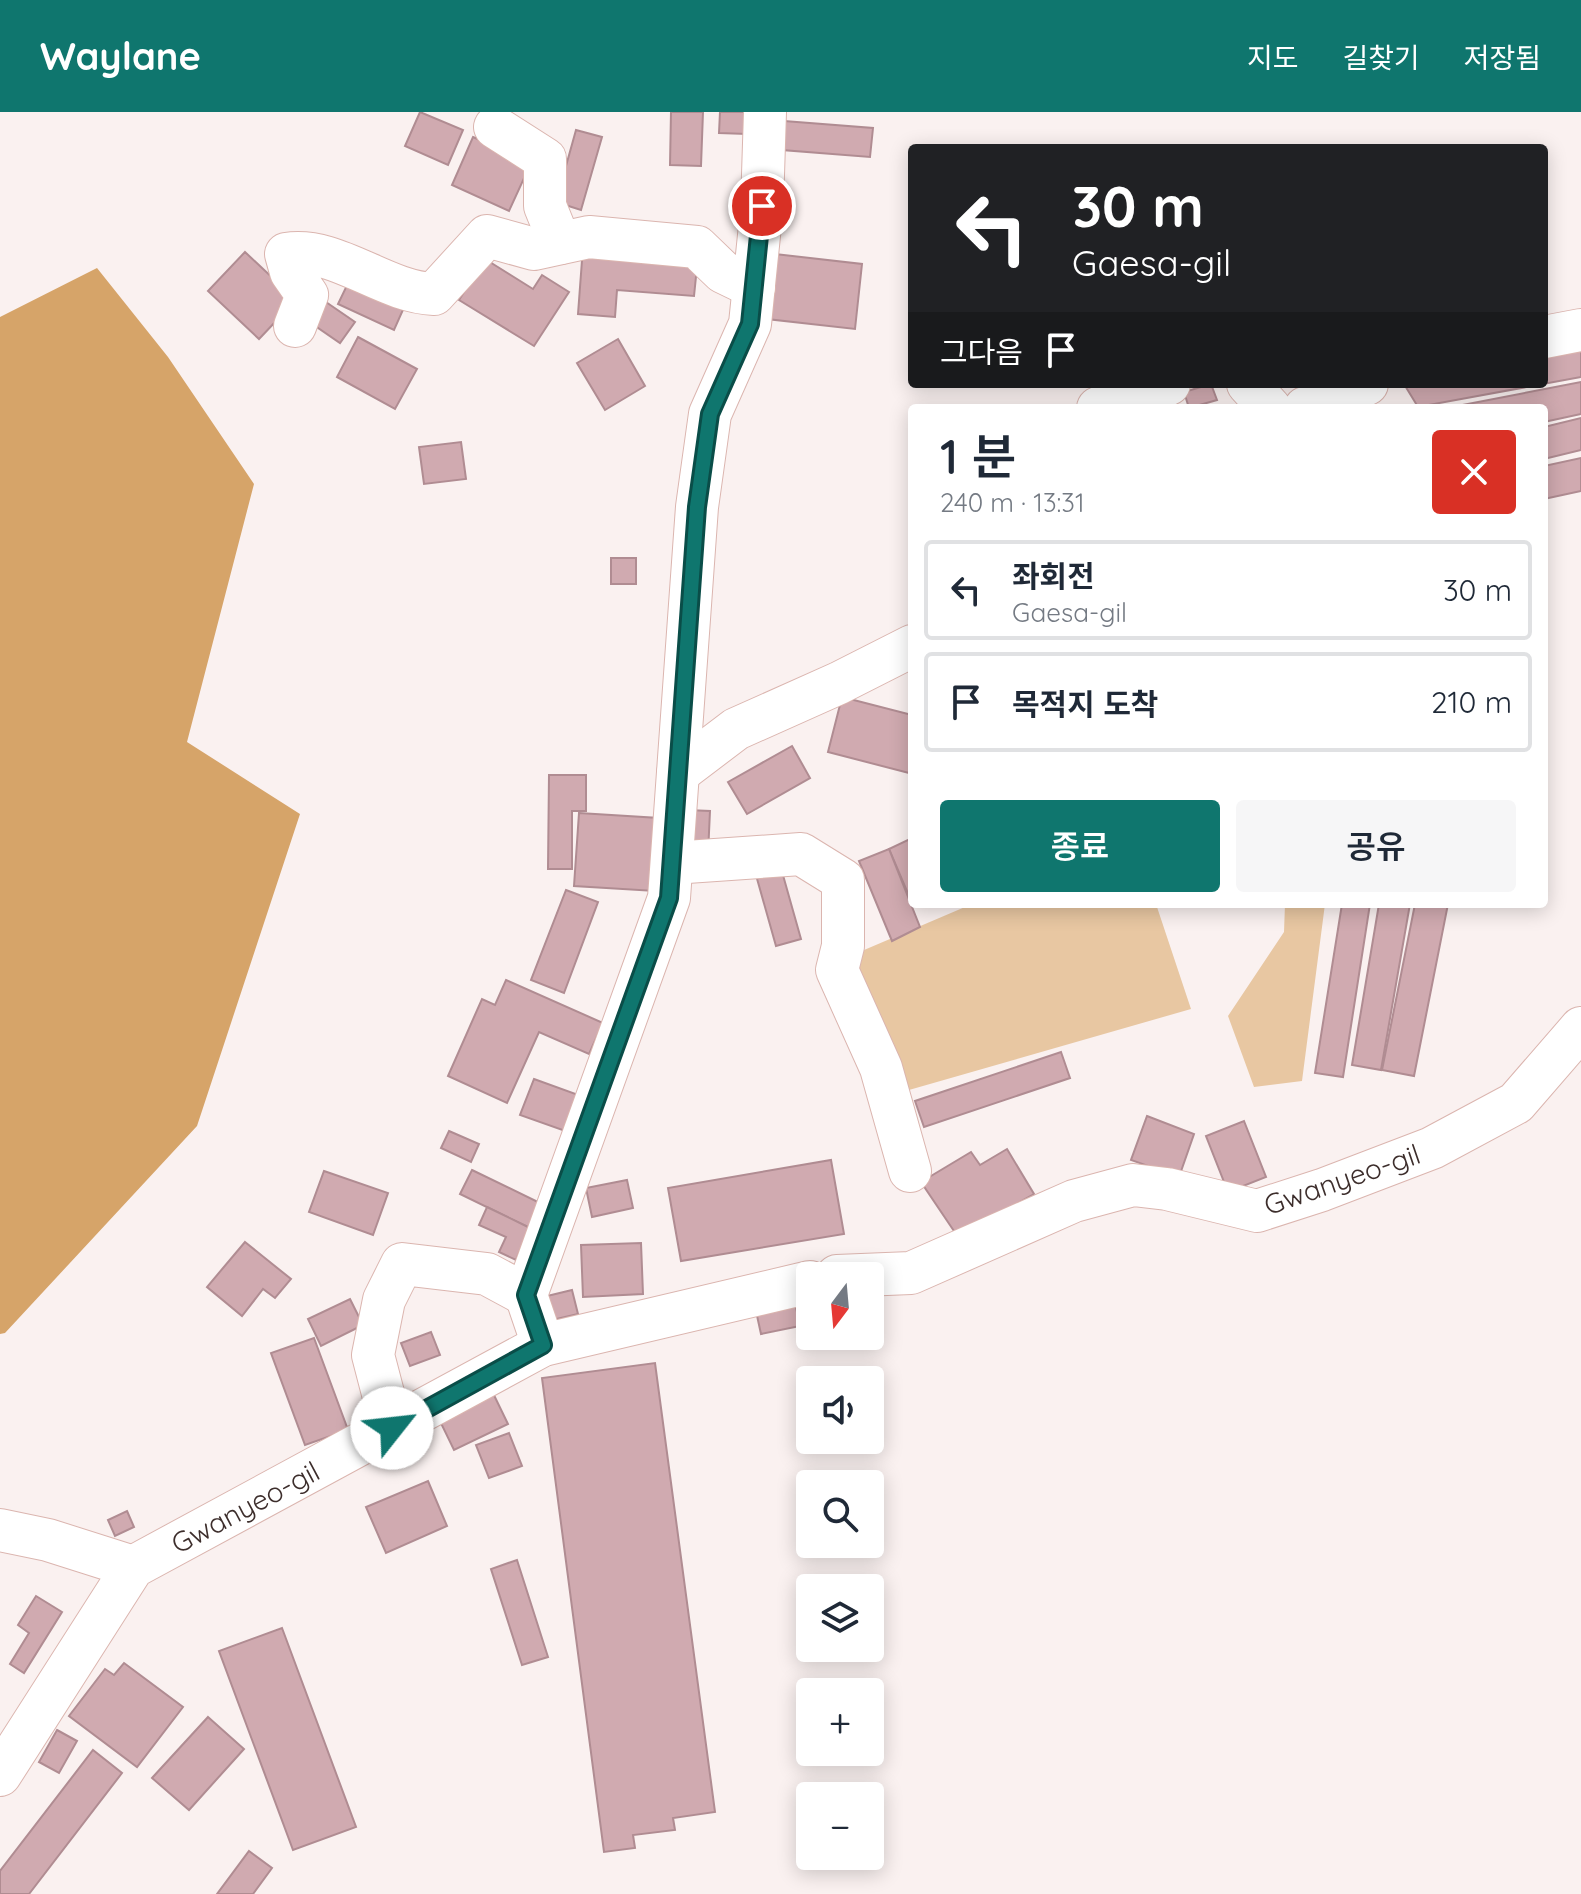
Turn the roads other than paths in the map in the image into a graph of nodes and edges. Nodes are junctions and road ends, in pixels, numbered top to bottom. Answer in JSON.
{"nodes":[{"id":1,"x":765,"y":112,"type":"edge"},
{"id":2,"x":495,"y":127,"type":"dead end"},
{"id":3,"x":560,"y":243,"type":"junction"},
{"id":4,"x":754,"y":287,"type":"junction"},
{"id":5,"x":295,"y":326,"type":"dead end"},
{"id":6,"x":1581,"y":330,"type":"edge"},
{"id":7,"x":1548,"y":336,"type":"edge"},
{"id":8,"x":1157,"y":388,"type":"edge"},
{"id":9,"x":1252,"y":388,"type":"edge"},
{"id":10,"x":1359,"y":388,"type":"edge"},
{"id":11,"x":1110,"y":404,"type":"edge"},
{"id":12,"x":1266,"y":404,"type":"edge"},
{"id":13,"x":1323,"y":404,"type":"edge"},
{"id":14,"x":908,"y":648,"type":"edge"},
{"id":15,"x":678,"y":773,"type":"junction"},
{"id":16,"x":672,"y":863,"type":"junction"},
{"id":17,"x":1581,"y":1028,"type":"edge"},
{"id":18,"x":910,"y":1171,"type":"dead end"},
{"id":19,"x":884,"y":1274,"type":"edge"},
{"id":20,"x":796,"y":1285,"type":"edge"},
{"id":21,"x":526,"y":1295,"type":"junction"},
{"id":22,"x":543,"y":1345,"type":"junction"},
{"id":23,"x":392,"y":1428,"type":"junction"},
{"id":24,"x":0,"y":1530,"type":"edge"},
{"id":25,"x":133,"y":1567,"type":"junction"},
{"id":26,"x":0,"y":1775,"type":"edge"}],
"edges":[{"from":1,"to":4,"type":"street"},
{"from":2,"to":3,"type":"street"},
{"from":3,"to":4,"type":"street"},
{"from":3,"to":5,"type":"street"},
{"from":4,"to":15,"type":"street"},
{"from":6,"to":7,"type":"street"},
{"from":8,"to":11,"type":"street"},
{"from":9,"to":12,"type":"street"},
{"from":10,"to":13,"type":"street"},
{"from":14,"to":15,"type":"street"},
{"from":15,"to":16,"type":"street"},
{"from":16,"to":18,"type":"street"},
{"from":16,"to":21,"type":"street"},
{"from":17,"to":19,"type":"street","name":"Gwanyeo-gil"},
{"from":20,"to":22,"type":"street","name":"Gwanyeo-gil"},
{"from":21,"to":22,"type":"street"},
{"from":21,"to":23,"type":"street"},
{"from":22,"to":23,"type":"street","name":"Gwanyeo-gil"},
{"from":23,"to":25,"type":"street","name":"Gwanyeo-gil"},
{"from":24,"to":25,"type":"street"},
{"from":25,"to":26,"type":"street","name":"Gwanyeo-gil"}]}
